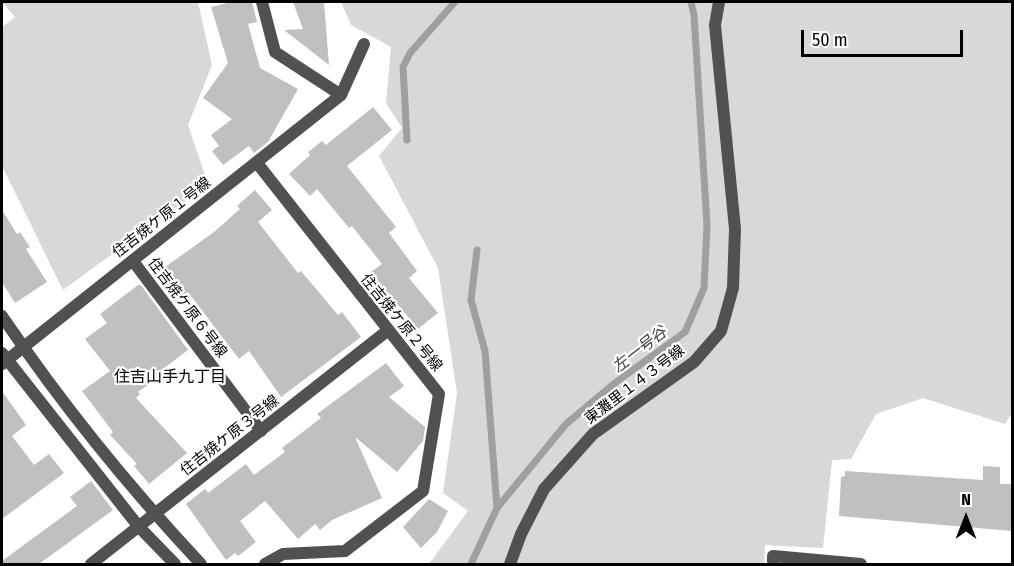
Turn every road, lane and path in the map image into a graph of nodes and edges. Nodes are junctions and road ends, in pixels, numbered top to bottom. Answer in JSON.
{"nodes":[{"id":1,"x":262,"y":2,"type":"edge"},
{"id":2,"x":719,"y":2,"type":"edge"},
{"id":3,"x":364,"y":44,"type":"dead end"},
{"id":4,"x":342,"y":95,"type":"junction"},
{"id":5,"x":256,"y":163,"type":"junction"},
{"id":6,"x":133,"y":261,"type":"junction"},
{"id":7,"x":2,"y":316,"type":"edge"},
{"id":8,"x":387,"y":331,"type":"junction"},
{"id":9,"x":23,"y":347,"type":"junction"},
{"id":10,"x":3,"y":359,"type":"edge"},
{"id":11,"x":261,"y":431,"type":"junction"},
{"id":12,"x":155,"y":515,"type":"junction"},
{"id":13,"x":139,"y":527,"type":"junction"},
{"id":14,"x":91,"y":564,"type":"edge"},
{"id":15,"x":175,"y":564,"type":"edge"},
{"id":16,"x":201,"y":564,"type":"edge"},
{"id":17,"x":265,"y":564,"type":"edge"},
{"id":18,"x":510,"y":564,"type":"edge"},
{"id":19,"x":773,"y":564,"type":"edge"},
{"id":20,"x":861,"y":564,"type":"edge"}],
"edges":[{"from":1,"to":4,"type":"street"},
{"from":2,"to":18,"type":"street","name":"東灘里１４３号線"},
{"from":3,"to":4,"type":"street","name":"住吉焼ケ原１号線"},
{"from":4,"to":5,"type":"street","name":"住吉焼ケ原１号線"},
{"from":5,"to":6,"type":"street","name":"住吉焼ケ原１号線"},
{"from":5,"to":8,"type":"street","name":"住吉焼ケ原２号線"},
{"from":6,"to":9,"type":"street","name":"住吉焼ケ原１号線"},
{"from":6,"to":11,"type":"street","name":"住吉焼ケ原６号線"},
{"from":7,"to":9,"type":"street"},
{"from":8,"to":11,"type":"street","name":"住吉焼ケ原３号線"},
{"from":8,"to":17,"type":"street","name":"住吉焼ケ原２号線"},
{"from":9,"to":10,"type":"street","name":"住吉焼ケ原１号線"},
{"from":9,"to":12,"type":"street"},
{"from":10,"to":13,"type":"street"},
{"from":11,"to":12,"type":"street","name":"住吉焼ケ原３号線"},
{"from":12,"to":13,"type":"street","name":"住吉焼ケ原３号線"},
{"from":12,"to":16,"type":"street"},
{"from":13,"to":14,"type":"street","name":"住吉焼ケ原３号線"},
{"from":13,"to":15,"type":"street"},
{"from":19,"to":20,"type":"street"}]}
